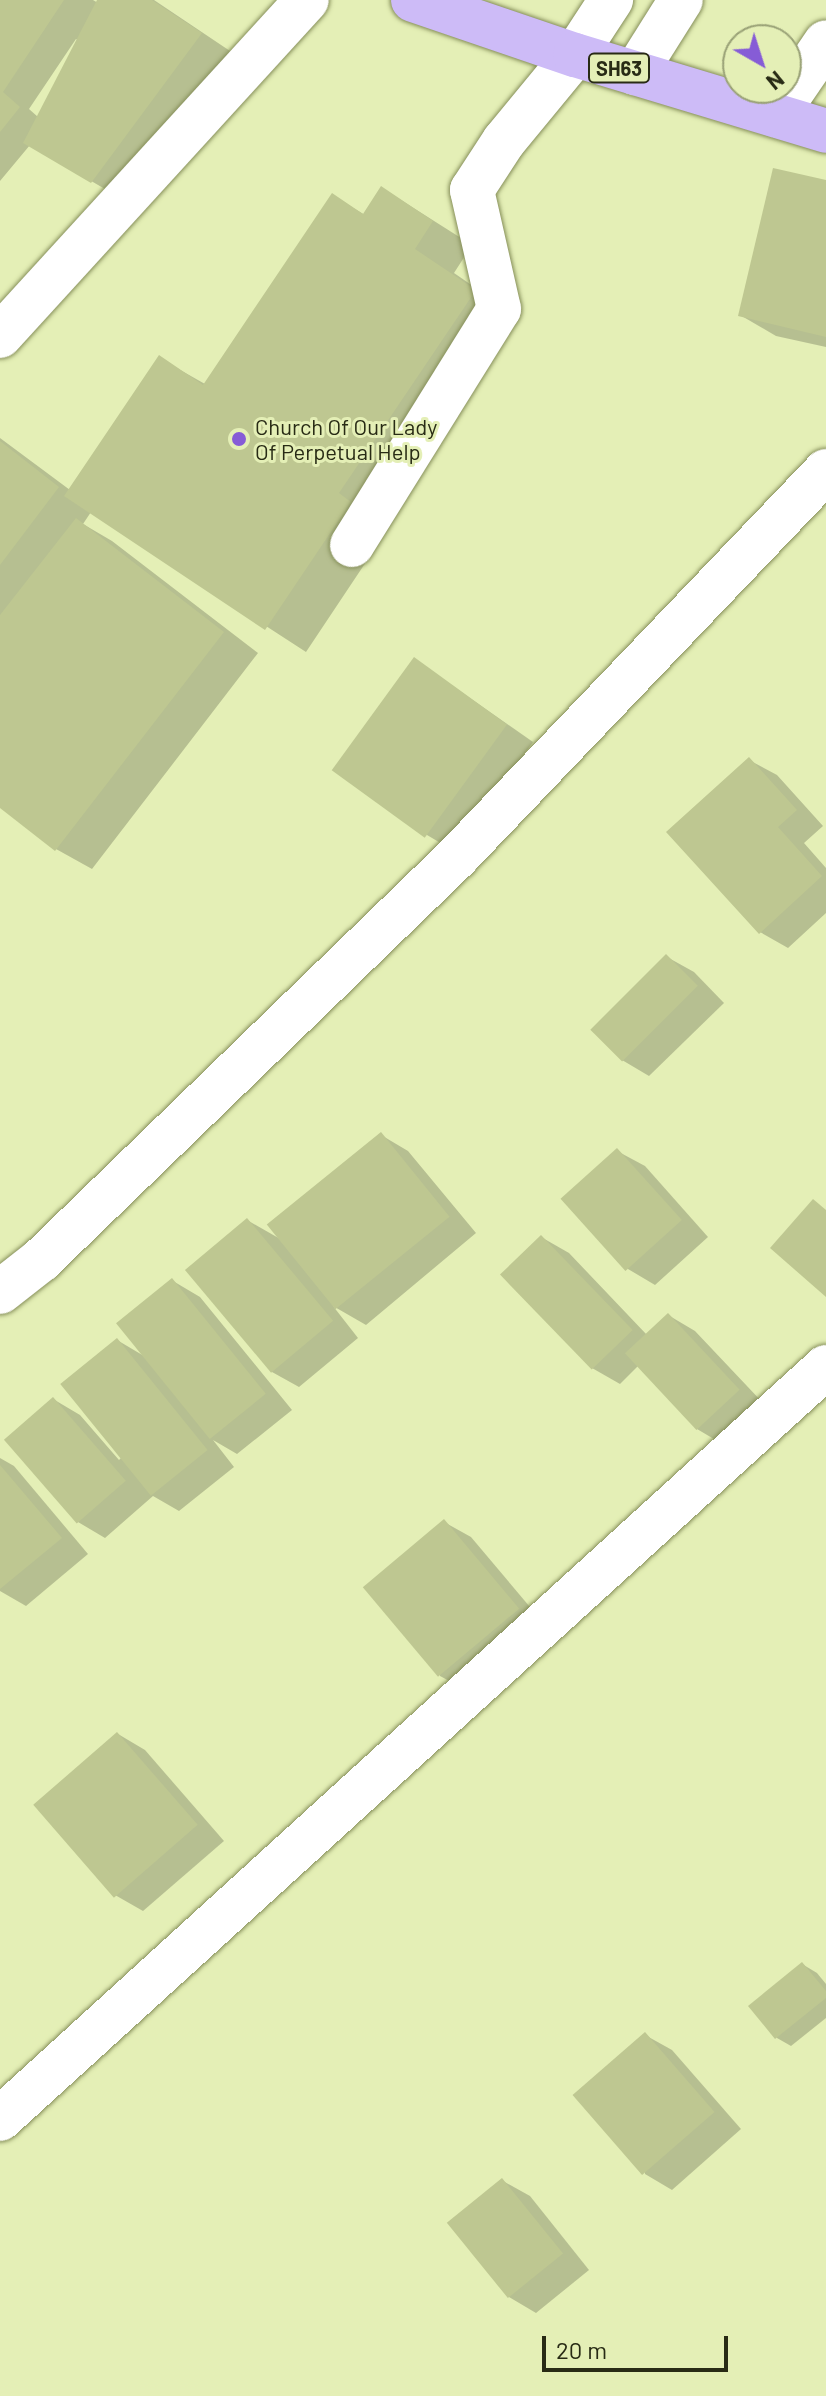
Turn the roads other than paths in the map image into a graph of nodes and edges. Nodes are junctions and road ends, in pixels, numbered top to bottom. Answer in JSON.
{"nodes":[{"id":1,"x":307,"y":0,"type":"edge"},
{"id":2,"x":413,"y":0,"type":"edge"},
{"id":3,"x":611,"y":0,"type":"edge"},
{"id":4,"x":681,"y":0,"type":"edge"},
{"id":5,"x":826,"y":42,"type":"edge"},
{"id":6,"x":575,"y":55,"type":"junction"},
{"id":7,"x":635,"y":73,"type":"junction"},
{"id":8,"x":776,"y":115,"type":"junction"},
{"id":9,"x":826,"y":131,"type":"edge"},
{"id":10,"x":0,"y":336,"type":"edge"},
{"id":11,"x":826,"y":471,"type":"edge"},
{"id":12,"x":352,"y":545,"type":"dead end"},
{"id":13,"x":0,"y":1292,"type":"edge"},
{"id":14,"x":826,"y":1367,"type":"edge"},
{"id":15,"x":0,"y":2119,"type":"edge"}],
"edges":[{"from":1,"to":10,"type":"street"},
{"from":2,"to":6,"type":"main road","number":"SH63"},
{"from":3,"to":6,"type":"street"},
{"from":4,"to":7,"type":"street"},
{"from":5,"to":8,"type":"street"},
{"from":6,"to":7,"type":"main road","number":"SH63"},
{"from":6,"to":12,"type":"street"},
{"from":7,"to":8,"type":"main road","number":"SH63"},
{"from":8,"to":9,"type":"main road","number":"SH63"},
{"from":11,"to":13,"type":"street"},
{"from":14,"to":15,"type":"street"}]}
